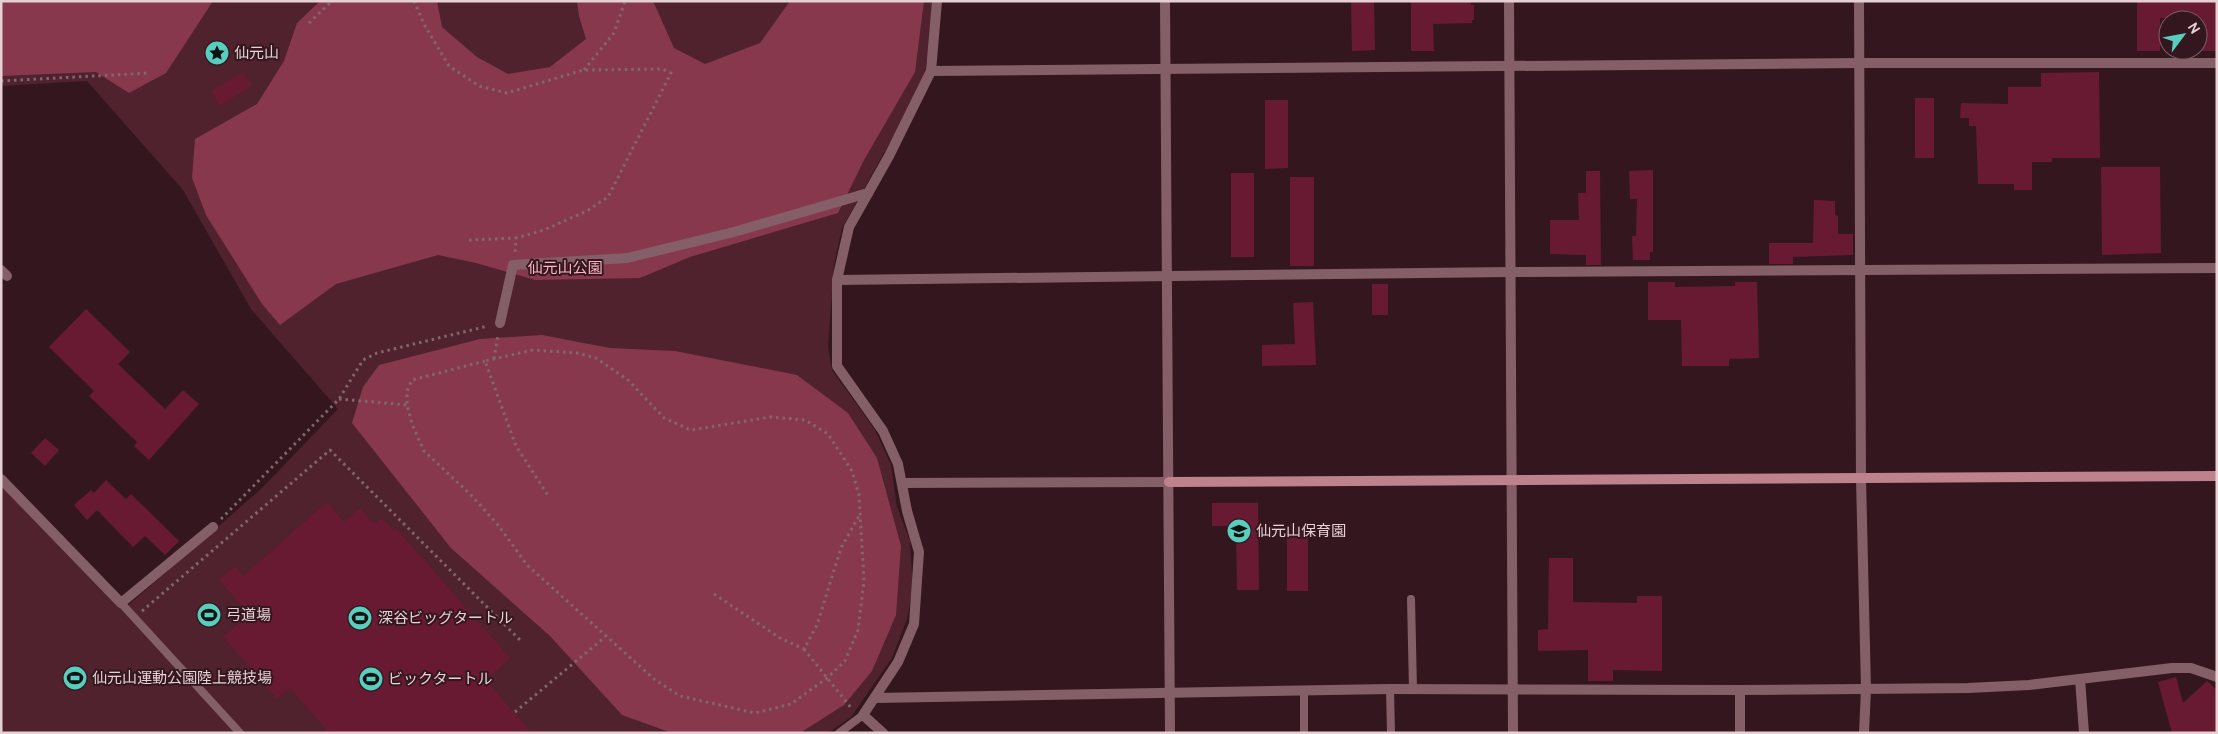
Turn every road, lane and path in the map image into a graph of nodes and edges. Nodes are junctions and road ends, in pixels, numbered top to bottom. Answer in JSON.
{"nodes":[{"id":1,"x":332,"y":1,"type":"edge"},
{"id":2,"x":414,"y":1,"type":"edge"},
{"id":3,"x":625,"y":1,"type":"edge"},
{"id":4,"x":937,"y":1,"type":"edge"},
{"id":5,"x":1165,"y":1,"type":"edge"},
{"id":6,"x":1508,"y":1,"type":"edge"},
{"id":7,"x":1859,"y":1,"type":"edge"},
{"id":8,"x":309,"y":24,"type":"dead end"},
{"id":9,"x":1859,"y":63,"type":"junction"},
{"id":10,"x":2217,"y":63,"type":"edge"},
{"id":11,"x":1509,"y":66,"type":"junction"},
{"id":12,"x":583,"y":70,"type":"junction"},
{"id":13,"x":1165,"y":70,"type":"junction"},
{"id":14,"x":931,"y":71,"type":"junction"},
{"id":15,"x":150,"y":73,"type":"dead end"},
{"id":16,"x":1,"y":81,"type":"edge"},
{"id":17,"x":868,"y":193,"type":"junction"},
{"id":18,"x":516,"y":238,"type":"junction"},
{"id":19,"x":469,"y":240,"type":"dead end"},
{"id":20,"x":513,"y":265,"type":"junction"},
{"id":21,"x":2217,"y":268,"type":"edge"},
{"id":22,"x":1861,"y":270,"type":"junction"},
{"id":23,"x":1511,"y":272,"type":"junction"},
{"id":24,"x":1166,"y":275,"type":"junction"},
{"id":25,"x":837,"y":280,"type":"junction"},
{"id":26,"x":500,"y":323,"type":"junction"},
{"id":27,"x":494,"y":359,"type":"junction"},
{"id":28,"x":485,"y":361,"type":"junction"},
{"id":29,"x":339,"y":399,"type":"junction"},
{"id":30,"x":407,"y":405,"type":"junction"},
{"id":31,"x":2217,"y":476,"type":"edge"},
{"id":32,"x":1,"y":479,"type":"edge"},
{"id":33,"x":1862,"y":479,"type":"junction"},
{"id":34,"x":1509,"y":480,"type":"junction"},
{"id":35,"x":1170,"y":482,"type":"junction"},
{"id":36,"x":902,"y":483,"type":"junction"},
{"id":37,"x":549,"y":497,"type":"dead end"},
{"id":38,"x":860,"y":513,"type":"junction"},
{"id":39,"x":213,"y":527,"type":"joint"},
{"id":40,"x":714,"y":594,"type":"dead end"},
{"id":41,"x":1411,"y":599,"type":"dead end"},
{"id":42,"x":121,"y":604,"type":"junction"},
{"id":43,"x":134,"y":618,"type":"junction"},
{"id":44,"x":605,"y":637,"type":"junction"},
{"id":45,"x":522,"y":642,"type":"dead end"},
{"id":46,"x":804,"y":649,"type":"junction"},
{"id":47,"x":2217,"y":677,"type":"edge"},
{"id":48,"x":827,"y":678,"type":"junction"},
{"id":49,"x":2080,"y":679,"type":"junction"},
{"id":50,"x":1413,"y":689,"type":"junction"},
{"id":51,"x":1512,"y":689,"type":"junction"},
{"id":52,"x":1866,"y":689,"type":"junction"},
{"id":53,"x":1390,"y":690,"type":"junction"},
{"id":54,"x":1740,"y":690,"type":"junction"},
{"id":55,"x":1304,"y":691,"type":"junction"},
{"id":56,"x":1170,"y":694,"type":"junction"},
{"id":57,"x":875,"y":698,"type":"junction"},
{"id":58,"x":514,"y":712,"type":"dead end"},
{"id":59,"x":861,"y":717,"type":"junction"},
{"id":60,"x":240,"y":733,"type":"edge"},
{"id":61,"x":839,"y":733,"type":"edge"},
{"id":62,"x":883,"y":733,"type":"edge"},
{"id":63,"x":1170,"y":733,"type":"edge"},
{"id":64,"x":1304,"y":733,"type":"edge"},
{"id":65,"x":1391,"y":733,"type":"edge"},
{"id":66,"x":1512,"y":733,"type":"edge"},
{"id":67,"x":1740,"y":733,"type":"edge"},
{"id":68,"x":1864,"y":733,"type":"edge"},
{"id":69,"x":2084,"y":733,"type":"edge"}],
"edges":[{"from":1,"to":8,"type":"path"},
{"from":2,"to":12,"type":"path"},
{"from":3,"to":12,"type":"path"},
{"from":4,"to":14,"type":"street"},
{"from":5,"to":13,"type":"street"},
{"from":6,"to":11,"type":"street"},
{"from":7,"to":9,"type":"street"},
{"from":9,"to":10,"type":"street"},
{"from":9,"to":11,"type":"street"},
{"from":9,"to":22,"type":"street"},
{"from":11,"to":13,"type":"street"},
{"from":11,"to":23,"type":"street"},
{"from":12,"to":18,"type":"path"},
{"from":13,"to":14,"type":"street"},
{"from":13,"to":24,"type":"street"},
{"from":14,"to":17,"type":"street"},
{"from":15,"to":16,"type":"path"},
{"from":17,"to":20,"type":"street"},
{"from":17,"to":25,"type":"street"},
{"from":18,"to":19,"type":"path"},
{"from":18,"to":20,"type":"path"},
{"from":20,"to":26,"type":"street"},
{"from":21,"to":22,"type":"street"},
{"from":22,"to":23,"type":"street"},
{"from":22,"to":33,"type":"street"},
{"from":23,"to":24,"type":"street"},
{"from":23,"to":34,"type":"street"},
{"from":24,"to":25,"type":"street"},
{"from":24,"to":35,"type":"street"},
{"from":25,"to":36,"type":"street"},
{"from":26,"to":27,"type":"path"},
{"from":26,"to":29,"type":"path"},
{"from":27,"to":28,"type":"path"},
{"from":27,"to":38,"type":"path"},
{"from":28,"to":30,"type":"path"},
{"from":28,"to":37,"type":"path"},
{"from":29,"to":30,"type":"path"},
{"from":29,"to":39,"type":"path"},
{"from":30,"to":44,"type":"path"},
{"from":31,"to":33,"type":"street"},
{"from":32,"to":42,"type":"street"},
{"from":33,"to":34,"type":"street"},
{"from":33,"to":52,"type":"street"},
{"from":34,"to":35,"type":"street"},
{"from":34,"to":51,"type":"street"},
{"from":35,"to":36,"type":"street"},
{"from":35,"to":56,"type":"street"},
{"from":36,"to":57,"type":"street"},
{"from":38,"to":46,"type":"path"},
{"from":38,"to":48,"type":"path"},
{"from":39,"to":42,"type":"street"},
{"from":40,"to":46,"type":"path"},
{"from":41,"to":50,"type":"lane"},
{"from":42,"to":43,"type":"lane"},
{"from":43,"to":45,"type":"path"},
{"from":43,"to":60,"type":"lane"},
{"from":44,"to":48,"type":"path"},
{"from":44,"to":58,"type":"path"},
{"from":46,"to":48,"type":"path"},
{"from":47,"to":49,"type":"street"},
{"from":48,"to":59,"type":"path"},
{"from":49,"to":52,"type":"street"},
{"from":49,"to":69,"type":"street"},
{"from":50,"to":51,"type":"street"},
{"from":50,"to":53,"type":"street"},
{"from":51,"to":54,"type":"street"},
{"from":51,"to":66,"type":"street"},
{"from":52,"to":54,"type":"street"},
{"from":52,"to":68,"type":"street"},
{"from":53,"to":55,"type":"street"},
{"from":53,"to":65,"type":"lane"},
{"from":54,"to":67,"type":"street"},
{"from":55,"to":56,"type":"street"},
{"from":55,"to":64,"type":"lane"},
{"from":56,"to":57,"type":"street"},
{"from":56,"to":63,"type":"street"},
{"from":57,"to":59,"type":"street"},
{"from":59,"to":61,"type":"lane"},
{"from":59,"to":62,"type":"street"}]}
